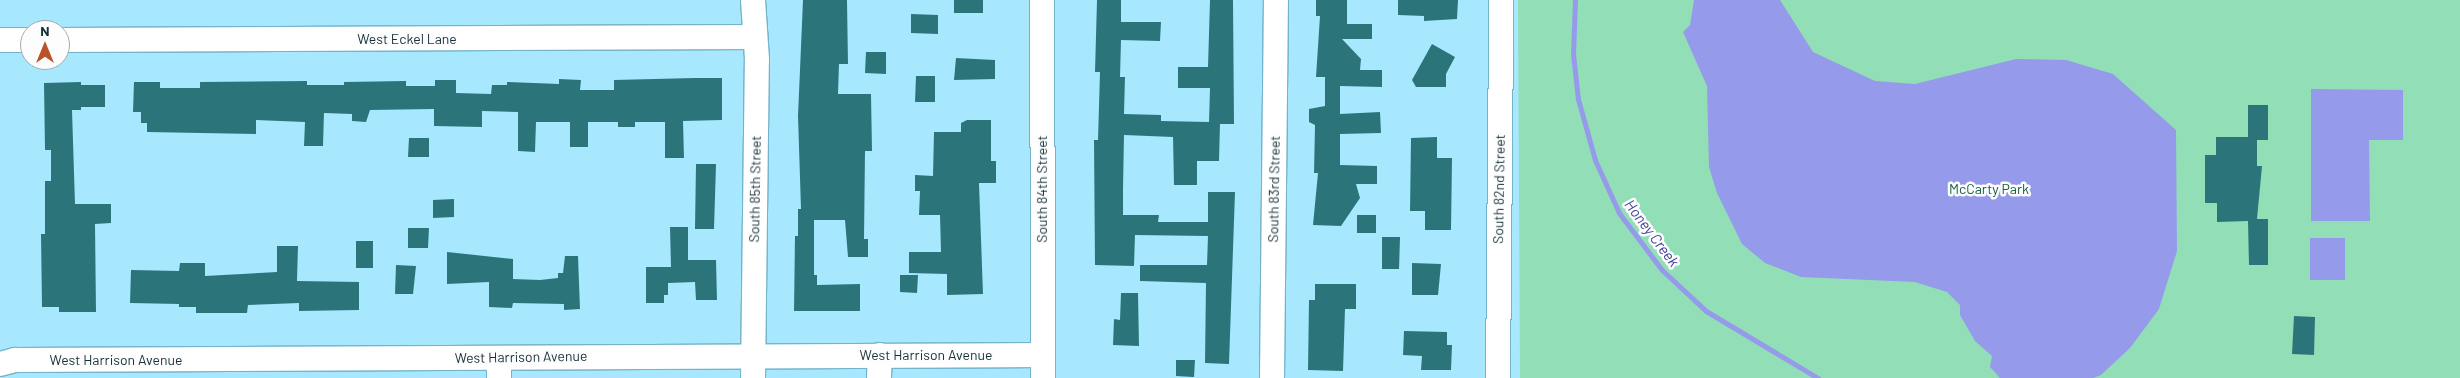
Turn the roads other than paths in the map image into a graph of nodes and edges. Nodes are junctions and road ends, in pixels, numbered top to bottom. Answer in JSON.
{"nodes":[{"id":1,"x":753,"y":0,"type":"edge"},
{"id":2,"x":1042,"y":0,"type":"edge"},
{"id":3,"x":1276,"y":0,"type":"edge"},
{"id":4,"x":1501,"y":0,"type":"edge"},
{"id":5,"x":755,"y":37,"type":"junction"},
{"id":6,"x":0,"y":40,"type":"edge"},
{"id":7,"x":20,"y":40,"type":"edge"},
{"id":8,"x":70,"y":40,"type":"edge"},
{"id":9,"x":1043,"y":355,"type":"junction"},
{"id":10,"x":0,"y":364,"type":"edge"},
{"id":11,"x":753,"y":366,"type":"edge"},
{"id":12,"x":879,"y":367,"type":"edge"},
{"id":13,"x":499,"y":368,"type":"edge"},
{"id":14,"x":248,"y":369,"type":"edge"},
{"id":15,"x":1043,"y":378,"type":"edge"},
{"id":16,"x":1272,"y":378,"type":"edge"},
{"id":17,"x":1498,"y":378,"type":"edge"}],
"edges":[{"from":1,"to":5,"type":"street","name":"South 85th Street"},
{"from":2,"to":9,"type":"street","name":"South 84th Street"},
{"from":3,"to":16,"type":"street","name":"South 83rd Street"},
{"from":4,"to":17,"type":"street","name":"South 82nd Street"},
{"from":5,"to":8,"type":"street","name":"West Eckel Lane"},
{"from":5,"to":11,"type":"street","name":"South 85th Street"},
{"from":6,"to":7,"type":"street"},
{"from":9,"to":12,"type":"street","name":"West Harrison Avenue"},
{"from":9,"to":15,"type":"street","name":"South 84th Street"},
{"from":10,"to":14,"type":"street","name":"West Harrison Avenue"},
{"from":11,"to":12,"type":"street","name":"West Harrison Avenue"},
{"from":11,"to":13,"type":"street","name":"West Harrison Avenue"},
{"from":13,"to":14,"type":"street","name":"West Harrison Avenue"}]}
